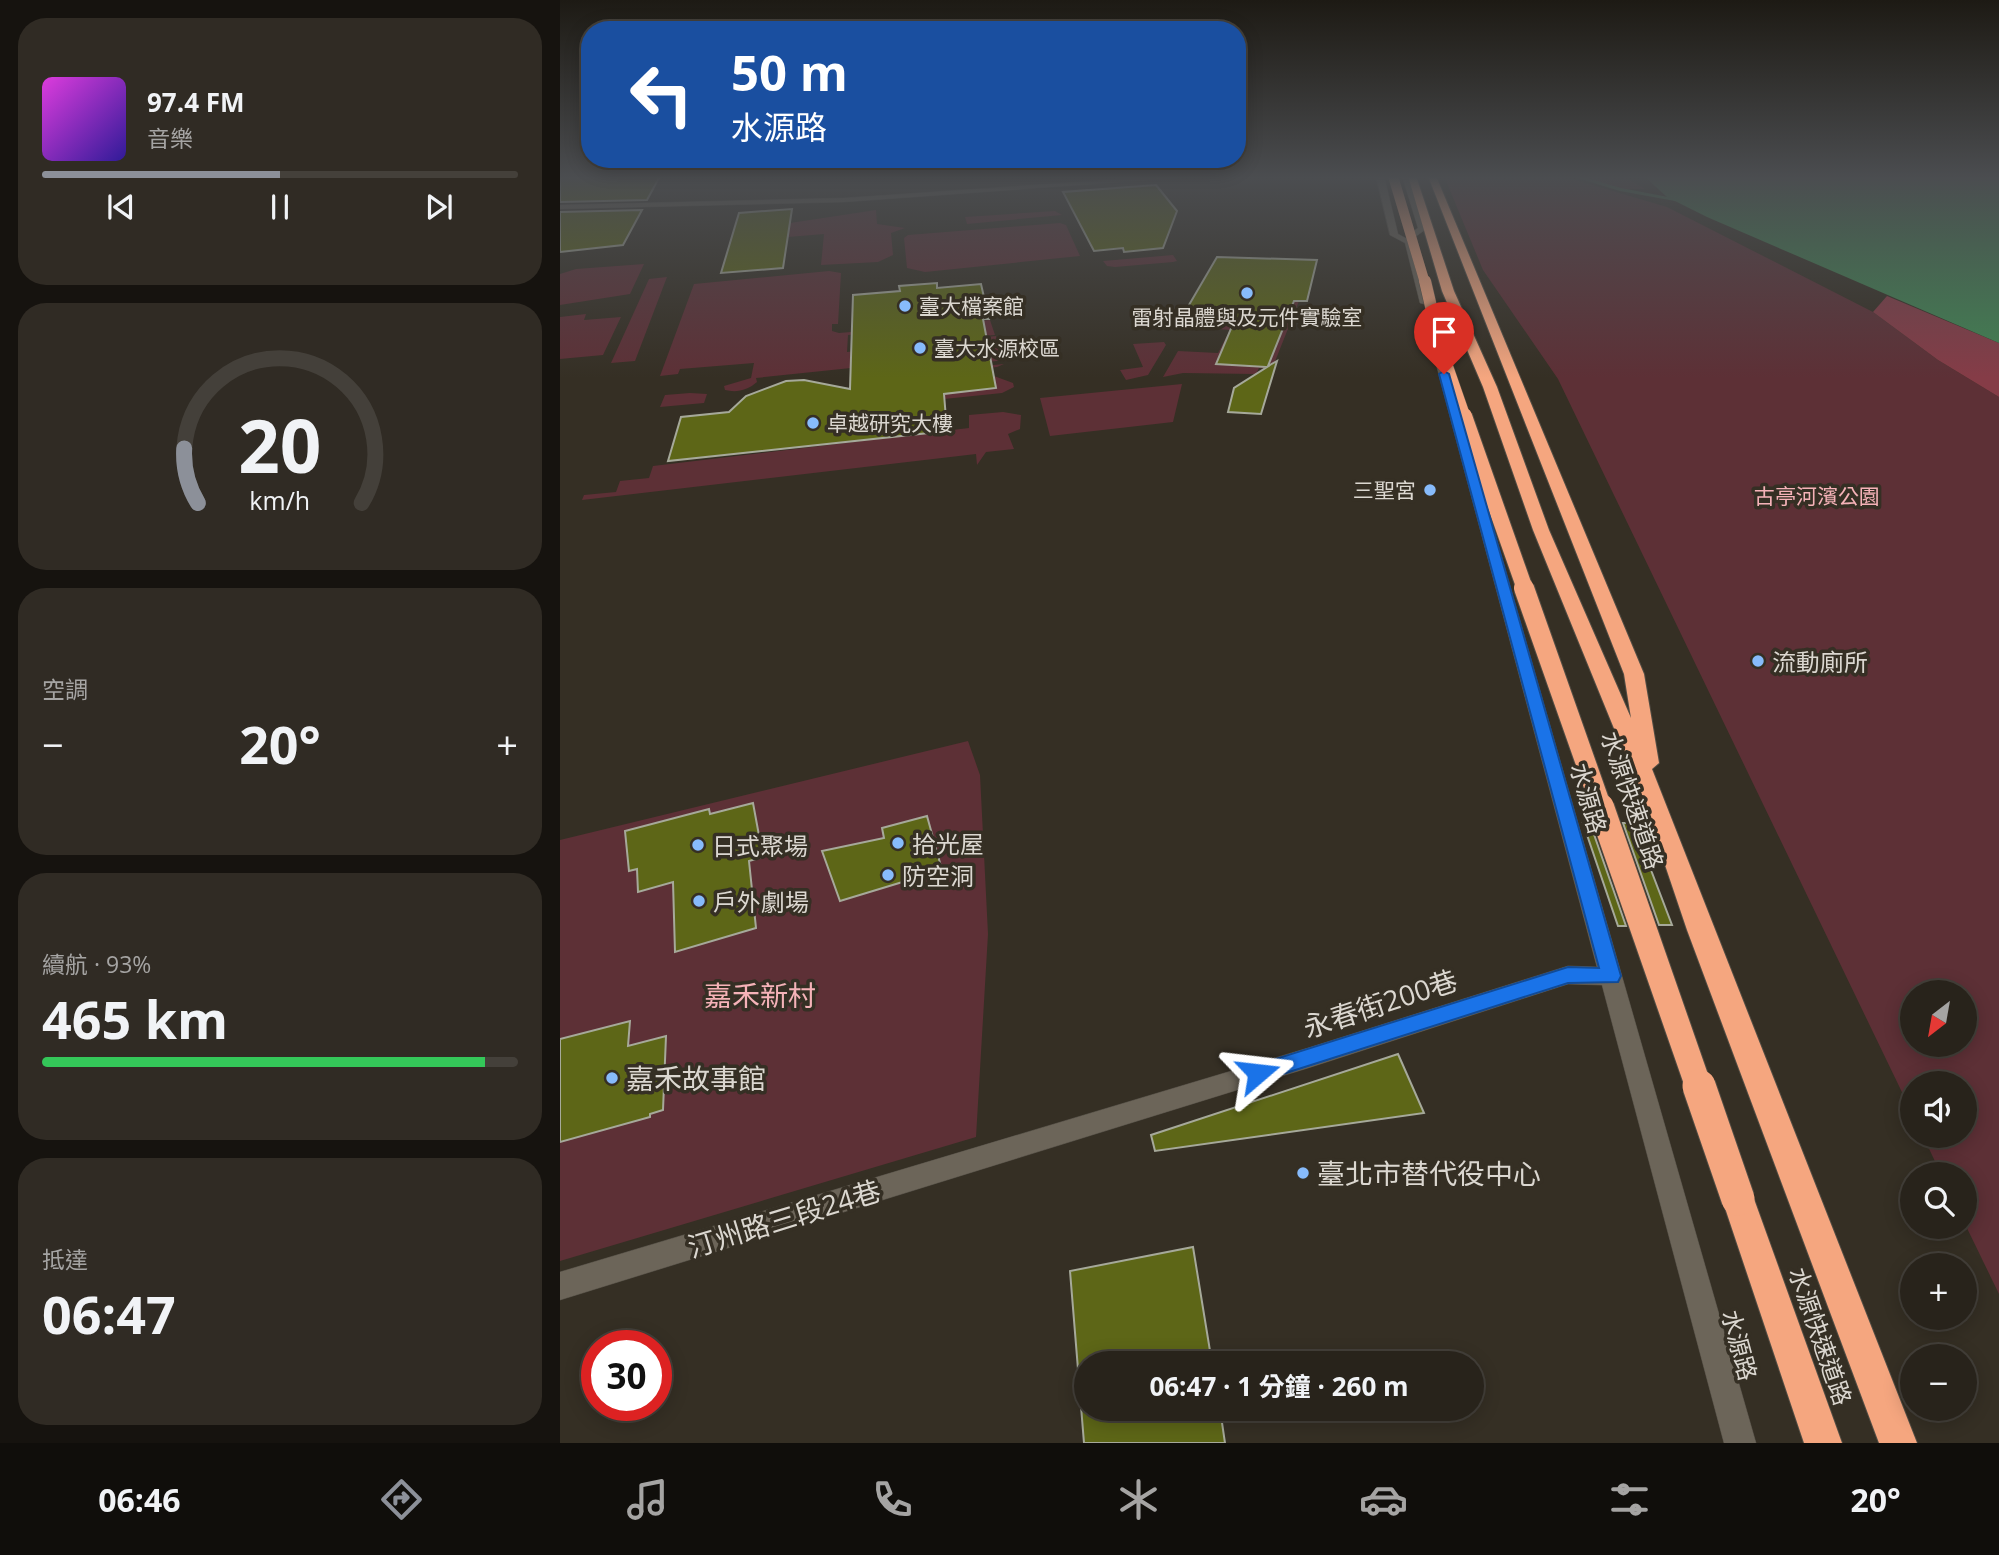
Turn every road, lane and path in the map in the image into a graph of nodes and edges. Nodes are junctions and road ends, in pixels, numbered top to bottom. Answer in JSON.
{"nodes":[{"id":1,"x":1411,"y":243,"type":"edge"},
{"id":2,"x":1416,"y":243,"type":"edge"},
{"id":3,"x":1433,"y":243,"type":"edge"},
{"id":4,"x":1459,"y":243,"type":"edge"},
{"id":5,"x":1653,"y":797,"type":"junction"},
{"id":6,"x":1611,"y":976,"type":"junction"},
{"id":7,"x":1009,"y":1149,"type":"joint"},
{"id":8,"x":560,"y":1286,"type":"edge"},
{"id":9,"x":1740,"y":1443,"type":"edge"},
{"id":10,"x":1823,"y":1443,"type":"edge"},
{"id":11,"x":1898,"y":1443,"type":"edge"}],
"edges":[{"from":1,"to":6,"type":"street","name":"水源路"},
{"from":2,"to":10,"type":"highway","name":"水源快速道路","bridge":true},
{"from":3,"to":5,"type":"highway","name":"水源快速道路"},
{"from":4,"to":5,"type":"highway"},
{"from":5,"to":11,"type":"highway","name":"水源快速道路"},
{"from":6,"to":7,"type":"street","name":"永春街200巷"},
{"from":6,"to":9,"type":"street","name":"水源路"},
{"from":7,"to":8,"type":"street","name":"汀州路三段24巷"}]}
